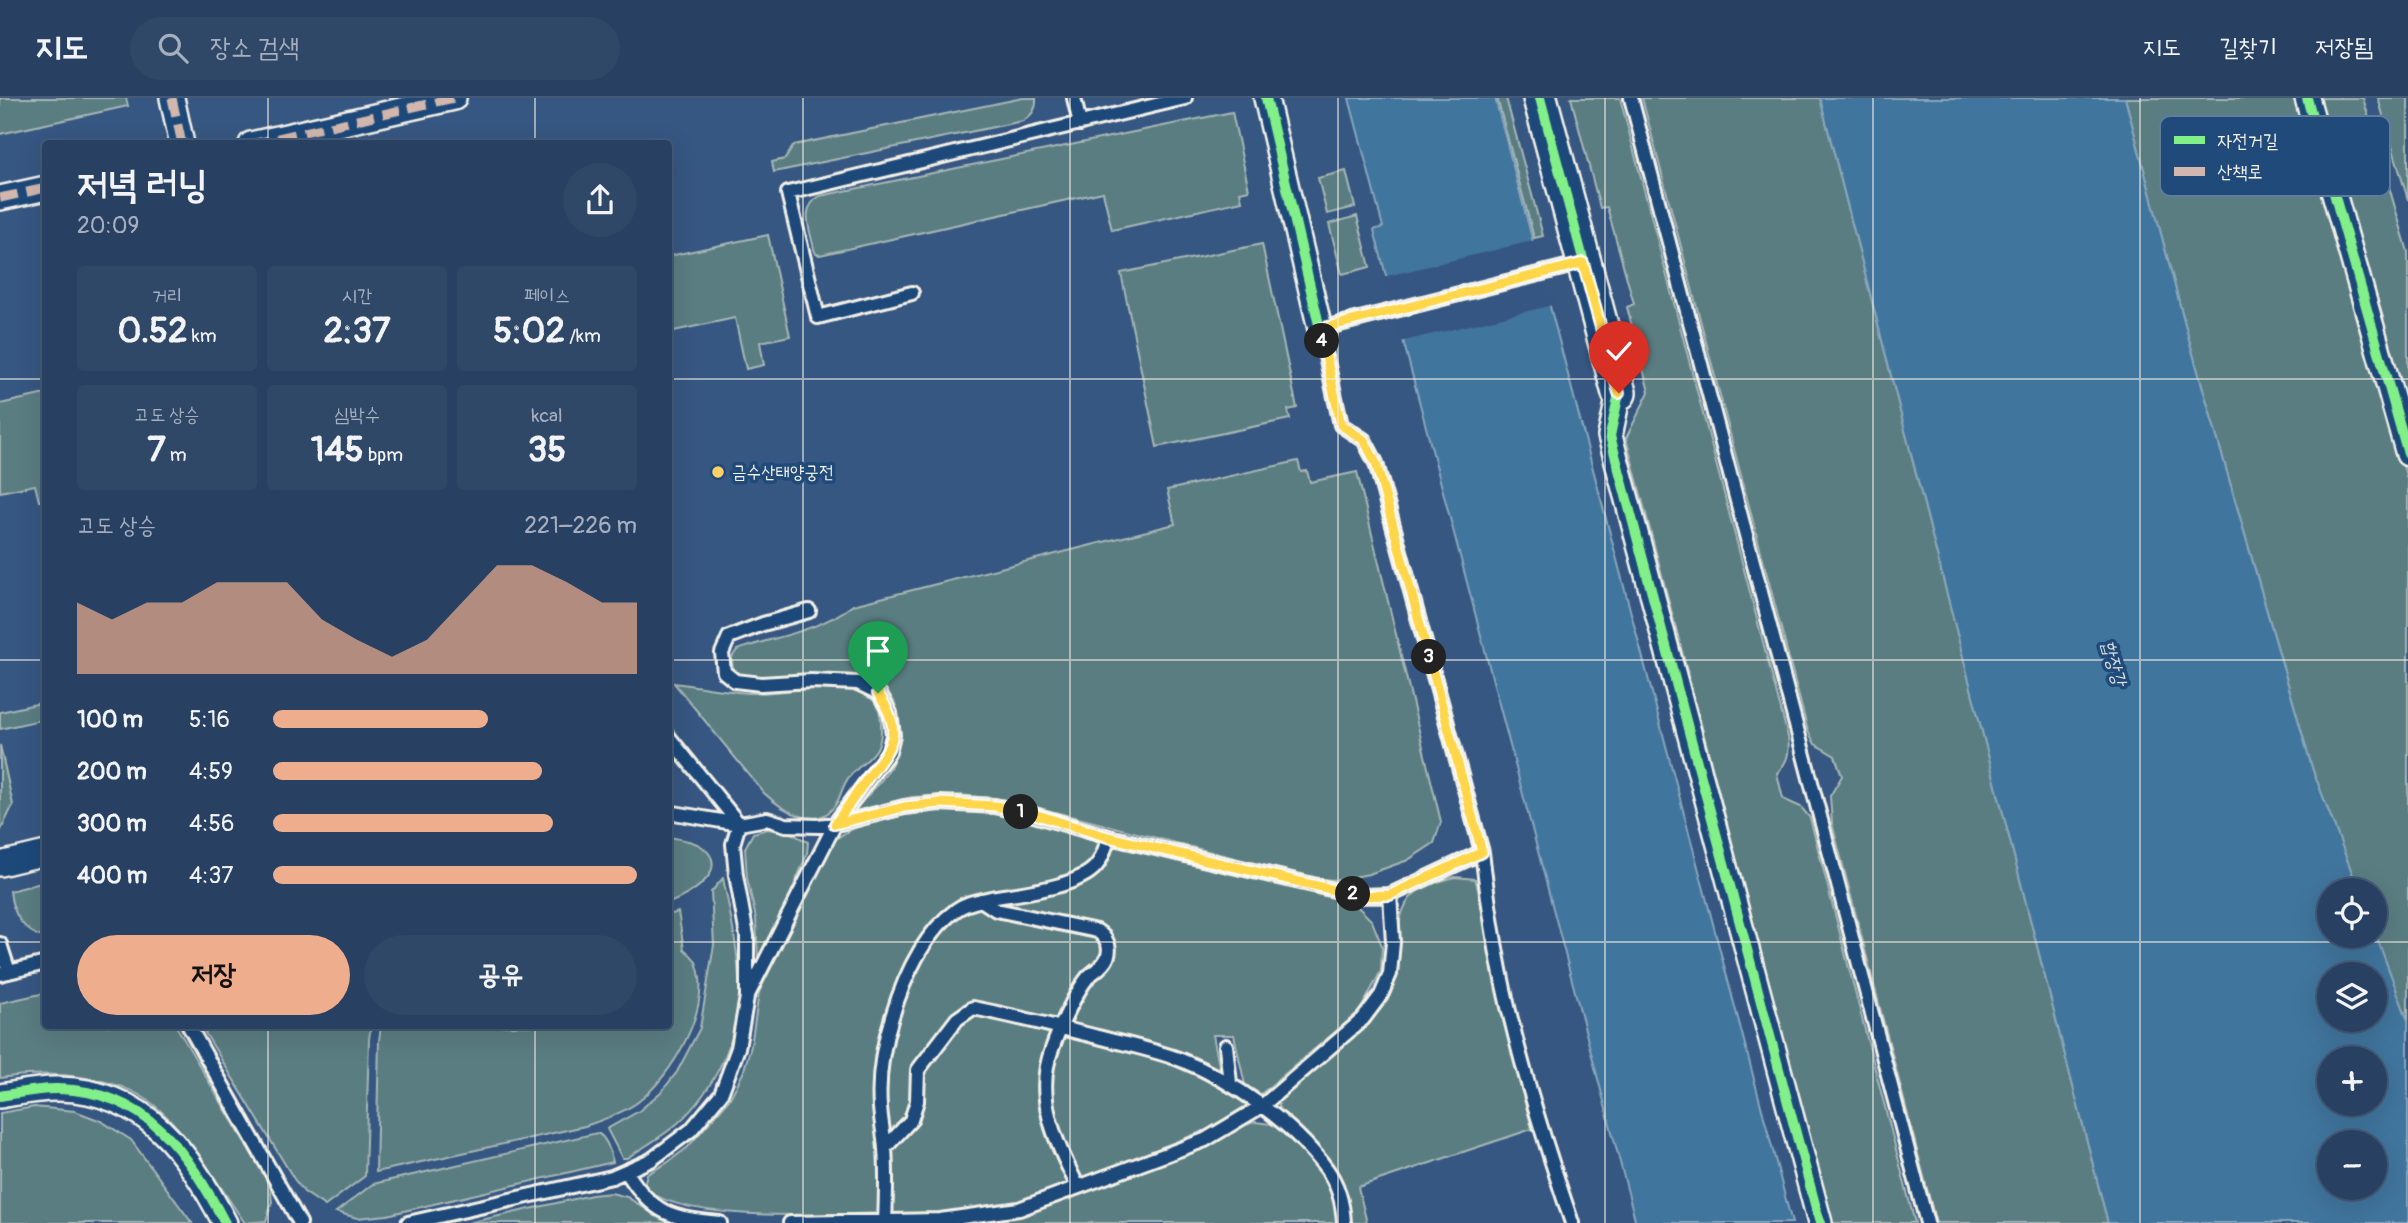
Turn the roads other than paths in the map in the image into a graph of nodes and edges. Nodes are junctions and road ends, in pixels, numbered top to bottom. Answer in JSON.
{"nodes":[{"id":1,"x":172,"y":98,"type":"edge"},
{"id":2,"x":1074,"y":98,"type":"edge"},
{"id":3,"x":1185,"y":98,"type":"edge"},
{"id":4,"x":1266,"y":98,"type":"edge"},
{"id":5,"x":1540,"y":98,"type":"edge"},
{"id":6,"x":1631,"y":98,"type":"edge"},
{"id":7,"x":2307,"y":98,"type":"edge"},
{"id":8,"x":443,"y":99,"type":"edge"},
{"id":9,"x":2312,"y":116,"type":"edge"},
{"id":10,"x":1080,"y":124,"type":"junction"},
{"id":11,"x":181,"y":140,"type":"edge"},
{"id":12,"x":268,"y":140,"type":"edge"},
{"id":13,"x":42,"y":189,"type":"edge"},
{"id":14,"x":2335,"y":196,"type":"edge"},
{"id":15,"x":0,"y":198,"type":"edge"},
{"id":16,"x":1568,"y":267,"type":"junction"},
{"id":17,"x":912,"y":293,"type":"dead end"},
{"id":18,"x":1320,"y":329,"type":"junction"},
{"id":19,"x":1619,"y":393,"type":"joint"},
{"id":20,"x":2408,"y":454,"type":"edge"},
{"id":21,"x":809,"y":611,"type":"dead end"},
{"id":22,"x":672,"y":741,"type":"edge"},
{"id":23,"x":672,"y":813,"type":"edge"},
{"id":24,"x":739,"y":824,"type":"junction"},
{"id":25,"x":835,"y":824,"type":"junction"},
{"id":26,"x":1108,"y":837,"type":"junction"},
{"id":27,"x":1482,"y":852,"type":"junction"},
{"id":28,"x":42,"y":854,"type":"edge"},
{"id":29,"x":0,"y":864,"type":"edge"},
{"id":30,"x":1390,"y":895,"type":"junction"},
{"id":31,"x":981,"y":900,"type":"junction"},
{"id":32,"x":0,"y":944,"type":"edge"},
{"id":33,"x":42,"y":964,"type":"edge"},
{"id":34,"x":4,"y":973,"type":"edge"},
{"id":35,"x":747,"y":997,"type":"junction"},
{"id":36,"x":1061,"y":1028,"type":"junction"},
{"id":37,"x":191,"y":1029,"type":"edge"},
{"id":38,"x":1226,"y":1046,"type":"dead end"},
{"id":39,"x":1230,"y":1083,"type":"junction"},
{"id":40,"x":0,"y":1096,"type":"edge"},
{"id":41,"x":1262,"y":1106,"type":"junction"},
{"id":42,"x":885,"y":1148,"type":"junction"},
{"id":43,"x":626,"y":1171,"type":"junction"},
{"id":44,"x":1078,"y":1186,"type":"junction"},
{"id":45,"x":885,"y":1222,"type":"edge"},
{"id":46,"x":225,"y":1223,"type":"edge"},
{"id":47,"x":300,"y":1223,"type":"edge"},
{"id":48,"x":408,"y":1223,"type":"edge"},
{"id":49,"x":720,"y":1223,"type":"edge"},
{"id":50,"x":790,"y":1223,"type":"edge"},
{"id":51,"x":1345,"y":1223,"type":"edge"},
{"id":52,"x":1572,"y":1223,"type":"edge"},
{"id":53,"x":1819,"y":1223,"type":"edge"},
{"id":54,"x":1927,"y":1223,"type":"edge"}],
"edges":[{"from":1,"to":11,"type":"street"},
{"from":2,"to":10,"type":"lane"},
{"from":3,"to":10,"type":"lane"},
{"from":4,"to":18,"type":"street"},
{"from":5,"to":16,"type":"street"},
{"from":6,"to":54,"type":"lane"},
{"from":7,"to":9,"type":"street"},
{"from":8,"to":12,"type":"street"},
{"from":10,"to":17,"type":"lane"},
{"from":13,"to":15,"type":"street"},
{"from":14,"to":20,"type":"street"},
{"from":16,"to":18,"type":"lane"},
{"from":16,"to":19,"type":"street"},
{"from":18,"to":27,"type":"lane"},
{"from":19,"to":53,"type":"street"},
{"from":21,"to":25,"type":"lane"},
{"from":22,"to":24,"type":"lane"},
{"from":23,"to":24,"type":"lane"},
{"from":24,"to":25,"type":"lane"},
{"from":24,"to":35,"type":"lane"},
{"from":25,"to":26,"type":"lane"},
{"from":25,"to":35,"type":"lane"},
{"from":26,"to":30,"type":"lane"},
{"from":26,"to":31,"type":"lane"},
{"from":27,"to":30,"type":"lane"},
{"from":27,"to":52,"type":"lane"},
{"from":28,"to":29,"type":"street"},
{"from":30,"to":41,"type":"lane"},
{"from":31,"to":36,"type":"lane"},
{"from":31,"to":42,"type":"lane"},
{"from":32,"to":34,"type":"lane"},
{"from":33,"to":34,"type":"lane"},
{"from":35,"to":43,"type":"lane"},
{"from":36,"to":39,"type":"lane"},
{"from":36,"to":42,"type":"lane"},
{"from":36,"to":44,"type":"lane"},
{"from":37,"to":47,"type":"lane"},
{"from":38,"to":39,"type":"lane"},
{"from":39,"to":41,"type":"lane"},
{"from":40,"to":46,"type":"street"},
{"from":41,"to":44,"type":"lane"},
{"from":41,"to":51,"type":"lane"},
{"from":42,"to":45,"type":"lane"},
{"from":43,"to":48,"type":"lane"},
{"from":43,"to":49,"type":"lane"},
{"from":44,"to":45,"type":"lane"},
{"from":45,"to":50,"type":"lane"}]}
